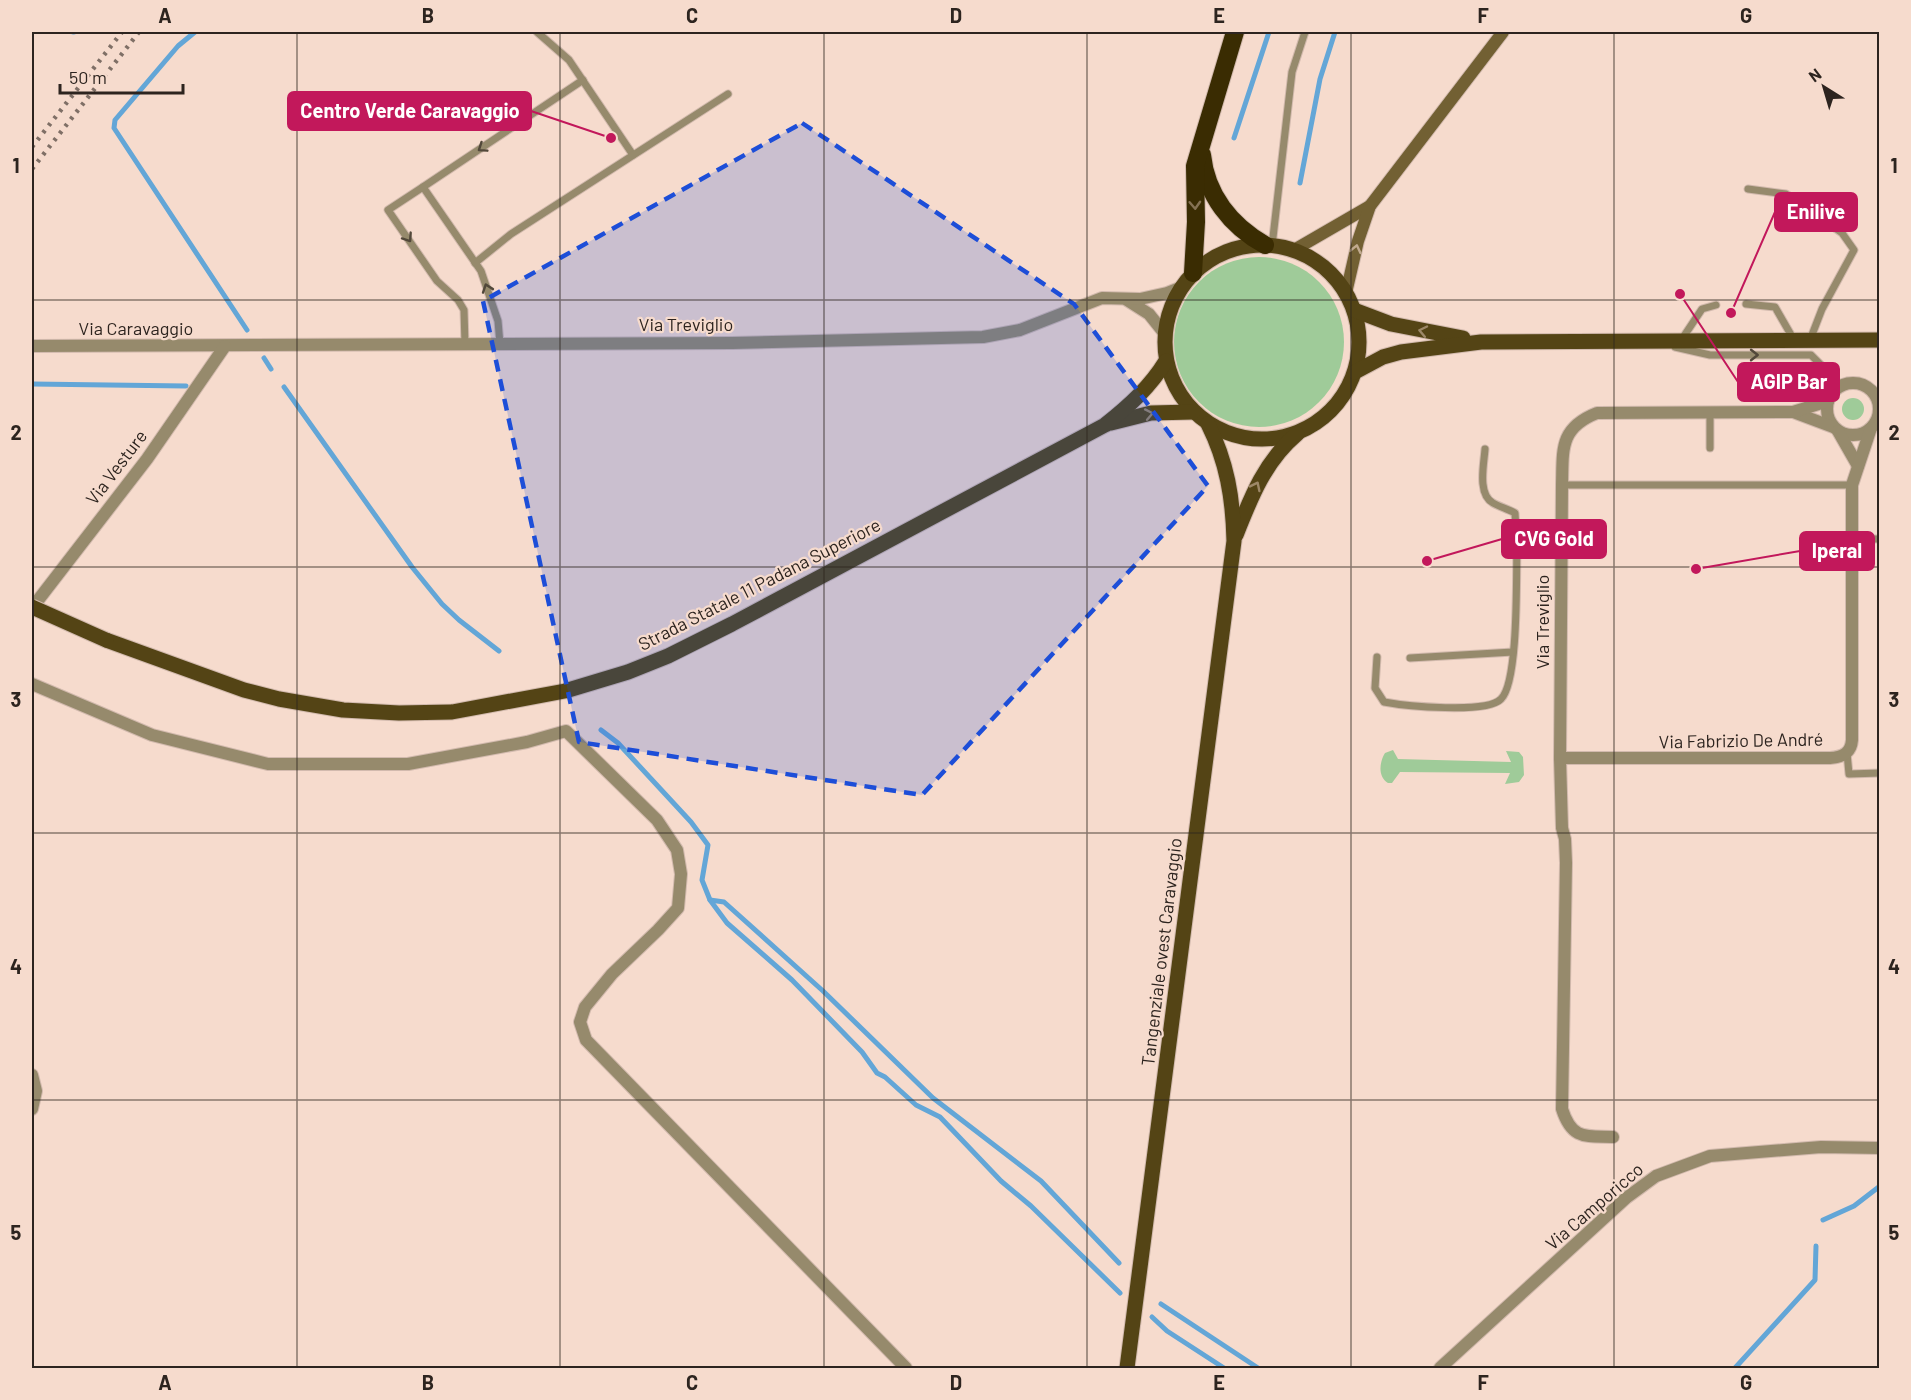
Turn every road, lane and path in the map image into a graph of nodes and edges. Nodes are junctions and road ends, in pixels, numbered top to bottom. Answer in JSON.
{"nodes":[{"id":1,"x":537,"y":32,"type":"edge"},
{"id":2,"x":1235,"y":32,"type":"edge"},
{"id":3,"x":1305,"y":32,"type":"edge"},
{"id":4,"x":1503,"y":32,"type":"edge"},
{"id":5,"x":583,"y":80,"type":"junction"},
{"id":6,"x":728,"y":94,"type":"dead end"},
{"id":7,"x":1201,"y":147,"type":"junction"},
{"id":8,"x":633,"y":155,"type":"junction"},
{"id":9,"x":423,"y":187,"type":"junction"},
{"id":10,"x":1748,"y":189,"type":"dead end"},
{"id":11,"x":1370,"y":206,"type":"junction"},
{"id":12,"x":1269,"y":245,"type":"junction"},
{"id":13,"x":1294,"y":250,"type":"junction"},
{"id":14,"x":475,"y":263,"type":"junction"},
{"id":15,"x":1188,"y":280,"type":"junction"},
{"id":16,"x":1346,"y":293,"type":"junction"},
{"id":17,"x":1126,"y":300,"type":"junction"},
{"id":18,"x":1746,"y":304,"type":"dead end"},
{"id":19,"x":1716,"y":305,"type":"dead end"},
{"id":20,"x":1354,"y":309,"type":"junction"},
{"id":21,"x":1165,"y":334,"type":"junction"},
{"id":22,"x":1794,"y":340,"type":"junction"},
{"id":23,"x":1810,"y":340,"type":"junction"},
{"id":24,"x":1880,"y":340,"type":"edge"},
{"id":25,"x":1681,"y":341,"type":"junction"},
{"id":26,"x":1480,"y":342,"type":"junction"},
{"id":27,"x":1655,"y":342,"type":"junction"},
{"id":28,"x":465,"y":344,"type":"junction"},
{"id":29,"x":500,"y":344,"type":"junction"},
{"id":30,"x":32,"y":346,"type":"edge"},
{"id":31,"x":225,"y":346,"type":"junction"},
{"id":32,"x":240,"y":346,"type":"joint"},
{"id":33,"x":1166,"y":362,"type":"junction"},
{"id":34,"x":1355,"y":372,"type":"junction"},
{"id":35,"x":1831,"y":396,"type":"junction"},
{"id":36,"x":1878,"y":398,"type":"edge"},
{"id":37,"x":1193,"y":412,"type":"junction"},
{"id":38,"x":1793,"y":412,"type":"junction"},
{"id":39,"x":1710,"y":413,"type":"junction"},
{"id":40,"x":1876,"y":423,"type":"edge"},
{"id":41,"x":1105,"y":424,"type":"junction"},
{"id":42,"x":1208,"y":424,"type":"junction"},
{"id":43,"x":1835,"y":429,"type":"junction"},
{"id":44,"x":1300,"y":432,"type":"junction"},
{"id":45,"x":1485,"y":448,"type":"dead end"},
{"id":46,"x":1710,"y":448,"type":"dead end"},
{"id":47,"x":1858,"y":466,"type":"junction"},
{"id":48,"x":1562,"y":485,"type":"junction"},
{"id":49,"x":1852,"y":485,"type":"junction"},
{"id":50,"x":1852,"y":539,"type":"junction"},
{"id":51,"x":1880,"y":539,"type":"edge"},
{"id":52,"x":1234,"y":541,"type":"junction"},
{"id":53,"x":1517,"y":545,"type":"junction"},
{"id":54,"x":1562,"y":545,"type":"junction"},
{"id":55,"x":32,"y":608,"type":"edge"},
{"id":56,"x":1513,"y":652,"type":"junction"},
{"id":57,"x":1377,"y":657,"type":"dead end"},
{"id":58,"x":1410,"y":658,"type":"dead end"},
{"id":59,"x":32,"y":684,"type":"edge"},
{"id":60,"x":1847,"y":753,"type":"junction"},
{"id":61,"x":1560,"y":758,"type":"junction"},
{"id":62,"x":1880,"y":773,"type":"edge"},
{"id":63,"x":32,"y":1075,"type":"edge"},
{"id":64,"x":32,"y":1109,"type":"edge"},
{"id":65,"x":1613,"y":1137,"type":"dead end"},
{"id":66,"x":1880,"y":1148,"type":"edge"},
{"id":67,"x":906,"y":1368,"type":"edge"},
{"id":68,"x":1127,"y":1368,"type":"edge"},
{"id":69,"x":1440,"y":1368,"type":"edge"}],
"edges":[{"from":1,"to":5,"type":"lane"},
{"from":2,"to":7,"type":"highway"},
{"from":3,"to":12,"type":"lane"},
{"from":4,"to":11,"type":"main road"},
{"from":5,"to":8,"type":"lane"},
{"from":5,"to":9,"type":"lane","one_way":true},
{"from":6,"to":8,"type":"lane"},
{"from":7,"to":12,"type":"highway"},
{"from":7,"to":15,"type":"highway","one_way":true},
{"from":8,"to":14,"type":"lane"},
{"from":9,"to":14,"type":"lane"},
{"from":9,"to":28,"type":"lane","one_way":true},
{"from":10,"to":23,"type":"lane"},
{"from":11,"to":13,"type":"main road"},
{"from":16,"to":11,"type":"main road","one_way":true},
{"from":12,"to":13,"type":"main road"},
{"from":12,"to":15,"type":"main road"},
{"from":13,"to":16,"type":"main road"},
{"from":29,"to":14,"type":"lane","one_way":true},
{"from":15,"to":17,"type":"street","name":"Via Treviglio"},
{"from":15,"to":21,"type":"main road"},
{"from":16,"to":20,"type":"main road"},
{"from":17,"to":21,"type":"street"},
{"from":17,"to":29,"type":"street","name":"Via Treviglio"},
{"from":18,"to":22,"type":"lane"},
{"from":19,"to":25,"type":"lane"},
{"from":26,"to":20,"type":"main road","one_way":true},
{"from":20,"to":34,"type":"main road"},
{"from":21,"to":33,"type":"main road"},
{"from":22,"to":23,"type":"main road"},
{"from":22,"to":25,"type":"main road"},
{"from":23,"to":24,"type":"main road"},
{"from":25,"to":27,"type":"main road"},
{"from":26,"to":27,"type":"main road"},
{"from":26,"to":34,"type":"main road"},
{"from":27,"to":35,"type":"lane","one_way":true},
{"from":28,"to":29,"type":"street","name":"Via Treviglio"},
{"from":28,"to":32,"type":"street","name":"Via Treviglio"},
{"from":30,"to":31,"type":"street","name":"Via Caravaggio"},
{"from":31,"to":32,"type":"street","name":"Via Caravaggio"},
{"from":31,"to":55,"type":"street","name":"Via Vesture"},
{"from":33,"to":37,"type":"main road"},
{"from":33,"to":41,"type":"main road","name":"Strada Statale 11 Padana Superiore"},
{"from":34,"to":44,"type":"main road"},
{"from":35,"to":36,"type":"street"},
{"from":35,"to":38,"type":"street"},
{"from":35,"to":43,"type":"street"},
{"from":36,"to":40,"type":"street"},
{"from":41,"to":37,"type":"main road","name":"Strada Statale 11 Padana Superiore","one_way":true},
{"from":37,"to":42,"type":"main road"},
{"from":38,"to":39,"type":"street","name":"Via Treviglio"},
{"from":38,"to":43,"type":"street"},
{"from":39,"to":46,"type":"lane"},
{"from":39,"to":48,"type":"street","name":"Via Treviglio"},
{"from":40,"to":43,"type":"street"},
{"from":40,"to":47,"type":"street","name":"Via Fabrizio De André"},
{"from":41,"to":55,"type":"main road","name":"Strada Statale 11 Padana Superiore","bridge":true},
{"from":42,"to":44,"type":"main road"},
{"from":42,"to":52,"type":"main road","name":"Tangenziale ovest Caravaggio"},
{"from":43,"to":47,"type":"street"},
{"from":52,"to":44,"type":"main road","name":"Tangenziale ovest Caravaggio","one_way":true},
{"from":45,"to":53,"type":"lane"},
{"from":47,"to":49,"type":"street","name":"Via Fabrizio De André"},
{"from":48,"to":49,"type":"lane"},
{"from":48,"to":54,"type":"street","name":"Via Treviglio"},
{"from":49,"to":50,"type":"street","name":"Via Fabrizio De André"},
{"from":50,"to":51,"type":"lane"},
{"from":50,"to":60,"type":"street","name":"Via Fabrizio De André"},
{"from":52,"to":68,"type":"main road","name":"Tangenziale ovest Caravaggio"},
{"from":53,"to":54,"type":"lane"},
{"from":53,"to":56,"type":"lane"},
{"from":54,"to":61,"type":"street","name":"Via Treviglio"},
{"from":56,"to":57,"type":"lane"},
{"from":56,"to":58,"type":"lane"},
{"from":59,"to":67,"type":"street"},
{"from":60,"to":61,"type":"street","name":"Via Fabrizio De André"},
{"from":60,"to":62,"type":"lane"},
{"from":61,"to":65,"type":"street","name":"Via Treviglio"},
{"from":63,"to":64,"type":"street"},
{"from":66,"to":69,"type":"street","name":"Via Camporicco"}]}
